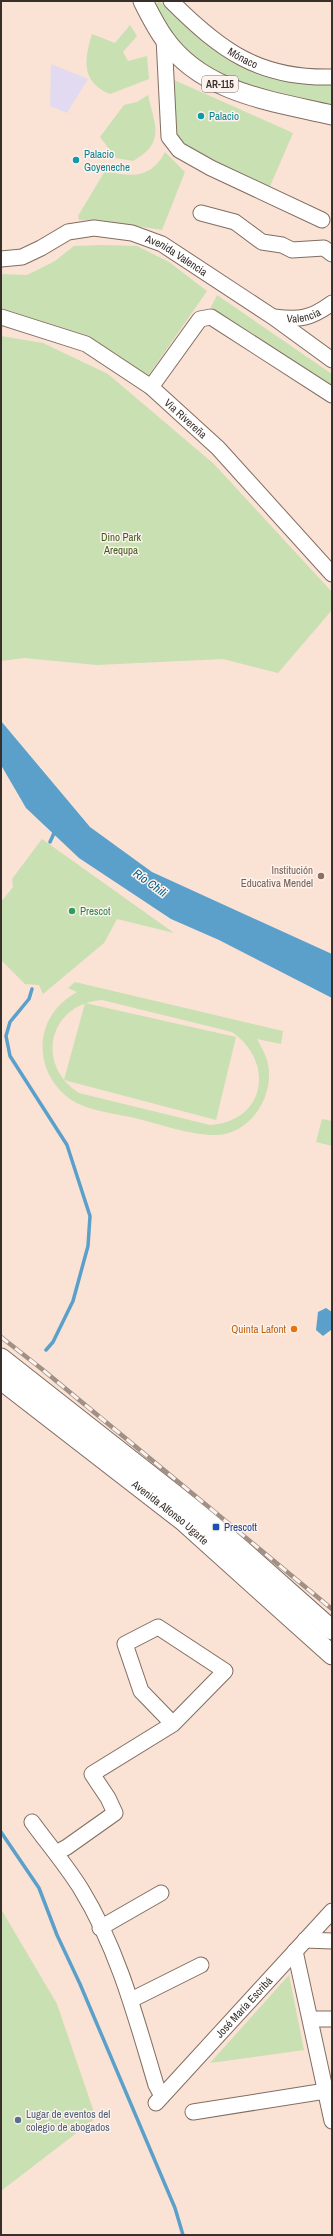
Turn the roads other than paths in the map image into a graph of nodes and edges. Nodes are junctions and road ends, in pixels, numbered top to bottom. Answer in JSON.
{"nodes":[{"id":1,"x":142,"y":1,"type":"edge"},
{"id":2,"x":171,"y":1,"type":"edge"},
{"id":3,"x":164,"y":38,"type":"junction"},
{"id":4,"x":332,"y":77,"type":"edge"},
{"id":5,"x":332,"y":115,"type":"edge"},
{"id":6,"x":201,"y":212,"type":"dead end"},
{"id":7,"x":322,"y":220,"type":"dead end"},
{"id":8,"x":332,"y":254,"type":"edge"},
{"id":9,"x":1,"y":259,"type":"edge"},
{"id":10,"x":332,"y":303,"type":"edge"},
{"id":11,"x":1,"y":317,"type":"edge"},
{"id":12,"x":273,"y":317,"type":"junction"},
{"id":13,"x":332,"y":360,"type":"edge"},
{"id":14,"x":151,"y":387,"type":"junction"},
{"id":15,"x":332,"y":395,"type":"edge"},
{"id":16,"x":331,"y":570,"type":"edge"},
{"id":17,"x":1,"y":1358,"type":"edge"},
{"id":18,"x":15,"y":1383,"type":"edge"},
{"id":19,"x":332,"y":1630,"type":"edge"},
{"id":20,"x":332,"y":1655,"type":"edge"},
{"id":21,"x":173,"y":1724,"type":"junction"},
{"id":22,"x":32,"y":1822,"type":"dead end"},
{"id":23,"x":56,"y":1853,"type":"junction"},
{"id":24,"x":161,"y":1892,"type":"dead end"},
{"id":25,"x":332,"y":1911,"type":"edge"},
{"id":26,"x":100,"y":1928,"type":"junction"},
{"id":27,"x":332,"y":1941,"type":"edge"},
{"id":28,"x":300,"y":1946,"type":"junction"},
{"id":29,"x":202,"y":1965,"type":"dead end"},
{"id":30,"x":131,"y":2000,"type":"junction"},
{"id":31,"x":311,"y":2019,"type":"junction"},
{"id":32,"x":332,"y":2019,"type":"edge"},
{"id":33,"x":329,"y":2090,"type":"edge"},
{"id":34,"x":193,"y":2112,"type":"dead end"},
{"id":35,"x":332,"y":2121,"type":"edge"}],
"edges":[{"from":1,"to":3,"type":"main road","number":"AR-115"},
{"from":2,"to":4,"type":"street","name":"Mónaco"},
{"from":3,"to":5,"type":"main road","number":"AR-115"},
{"from":3,"to":7,"type":"street"},
{"from":6,"to":8,"type":"street"},
{"from":9,"to":12,"type":"street","name":"Avenida Valencia"},
{"from":10,"to":12,"type":"street","name":"Valencia"},
{"from":11,"to":14,"type":"street","name":"Via Rivereña"},
{"from":12,"to":13,"type":"street","name":"Avenida Valencia"},
{"from":14,"to":15,"type":"street"},
{"from":14,"to":16,"type":"street","name":"Via Rivereña"},
{"from":17,"to":18,"type":"main road","name":"Avenida Alfonso Ugarte"},
{"from":18,"to":19,"type":"main road","name":"Avenida Alfonso Ugarte"},
{"from":18,"to":20,"type":"main road","name":"Avenida Alfonso Ugarte"},
{"from":21,"to":21,"type":"street"},
{"from":21,"to":23,"type":"street"},
{"from":22,"to":23,"type":"street"},
{"from":23,"to":26,"type":"street"},
{"from":24,"to":26,"type":"street"},
{"from":25,"to":28,"type":"street","name":"José María Escribá"},
{"from":26,"to":30,"type":"street"},
{"from":27,"to":28,"type":"street"},
{"from":28,"to":30,"type":"street","name":"José María Escribá"},
{"from":28,"to":31,"type":"street"},
{"from":29,"to":30,"type":"street"},
{"from":31,"to":32,"type":"street"},
{"from":31,"to":33,"type":"street"},
{"from":33,"to":34,"type":"street"},
{"from":33,"to":35,"type":"street"}]}
